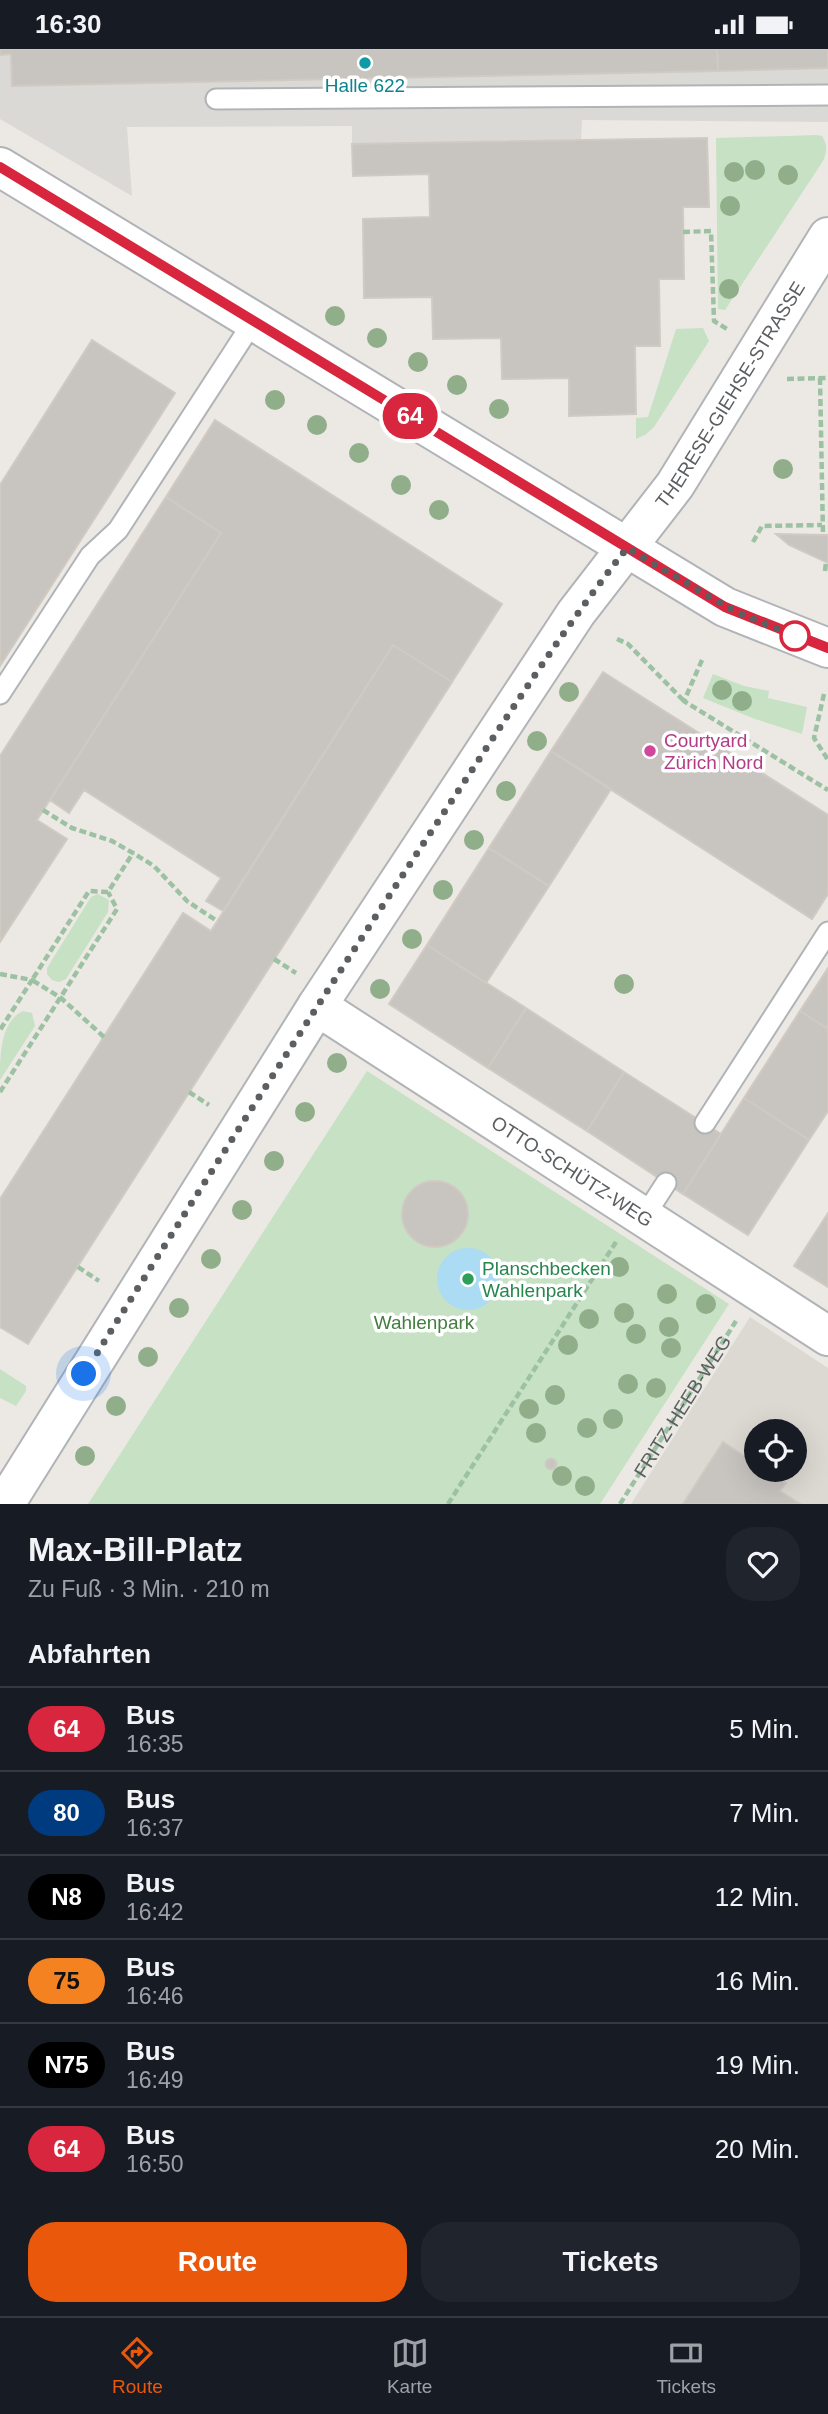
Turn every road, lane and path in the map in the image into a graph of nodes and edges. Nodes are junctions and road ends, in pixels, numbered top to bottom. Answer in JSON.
{"nodes":[{"id":1,"x":828,"y":95,"type":"edge"},
{"id":2,"x":215,"y":99,"type":"dead end"},
{"id":3,"x":0,"y":167,"type":"edge"},
{"id":4,"x":683,"y":232,"type":"dead end"},
{"id":5,"x":828,"y":237,"type":"edge"},
{"id":6,"x":253,"y":322,"type":"junction"},
{"id":7,"x":731,"y":332,"type":"dead end"},
{"id":8,"x":820,"y":378,"type":"junction"},
{"id":9,"x":828,"y":378,"type":"edge"},
{"id":10,"x":775,"y":380,"type":"dead end"},
{"id":11,"x":822,"y":525,"type":"junction"},
{"id":12,"x":823,"y":535,"type":"dead end"},
{"id":13,"x":753,"y":542,"type":"dead end"},
{"id":14,"x":627,"y":548,"type":"junction"},
{"id":15,"x":825,"y":562,"type":"dead end"},
{"id":16,"x":825,"y":571,"type":"dead end"},
{"id":17,"x":617,"y":639,"type":"dead end"},
{"id":18,"x":828,"y":648,"type":"edge"},
{"id":19,"x":702,"y":660,"type":"dead end"},
{"id":20,"x":0,"y":694,"type":"edge"},
{"id":21,"x":824,"y":694,"type":"dead end"},
{"id":22,"x":684,"y":701,"type":"junction"},
{"id":23,"x":828,"y":760,"type":"edge"},
{"id":24,"x":828,"y":790,"type":"edge"},
{"id":25,"x":43,"y":810,"type":"dead end"},
{"id":26,"x":133,"y":853,"type":"junction"},
{"id":27,"x":108,"y":892,"type":"junction"},
{"id":28,"x":217,"y":921,"type":"dead end"},
{"id":29,"x":828,"y":932,"type":"edge"},
{"id":30,"x":275,"y":959,"type":"dead end"},
{"id":31,"x":296,"y":973,"type":"dead end"},
{"id":32,"x":0,"y":974,"type":"edge"},
{"id":33,"x":32,"y":980,"type":"junction"},
{"id":34,"x":61,"y":998,"type":"junction"},
{"id":35,"x":317,"y":1006,"type":"junction"},
{"id":36,"x":0,"y":1030,"type":"edge"},
{"id":37,"x":104,"y":1037,"type":"dead end"},
{"id":38,"x":0,"y":1092,"type":"edge"},
{"id":39,"x":189,"y":1092,"type":"dead end"},
{"id":40,"x":215,"y":1108,"type":"dead end"},
{"id":41,"x":705,"y":1123,"type":"dead end"},
{"id":42,"x":666,"y":1183,"type":"dead end"},
{"id":43,"x":631,"y":1229,"type":"junction"},
{"id":44,"x":78,"y":1267,"type":"dead end"},
{"id":45,"x":106,"y":1285,"type":"dead end"},
{"id":46,"x":737,"y":1319,"type":"dead end"},
{"id":47,"x":828,"y":1336,"type":"edge"},
{"id":48,"x":5,"y":1504,"type":"edge"},
{"id":49,"x":448,"y":1504,"type":"edge"},
{"id":50,"x":620,"y":1504,"type":"edge"}],
"edges":[{"from":1,"to":2,"type":"lane"},
{"from":3,"to":6,"type":"street"},
{"from":4,"to":7,"type":"path"},
{"from":5,"to":14,"type":"street","name":"THERESE-GIEHSE-STRASSE"},
{"from":6,"to":14,"type":"street"},
{"from":6,"to":20,"type":"lane"},
{"from":8,"to":9,"type":"path"},
{"from":8,"to":10,"type":"path"},
{"from":8,"to":11,"type":"path"},
{"from":11,"to":12,"type":"path"},
{"from":11,"to":13,"type":"path"},
{"from":14,"to":18,"type":"street"},
{"from":14,"to":35,"type":"street","name":"THERESE-GIEHSE-STRASSE"},
{"from":15,"to":16,"type":"path"},
{"from":17,"to":22,"type":"path"},
{"from":19,"to":22,"type":"path"},
{"from":21,"to":23,"type":"path"},
{"from":22,"to":24,"type":"path"},
{"from":25,"to":26,"type":"path"},
{"from":26,"to":27,"type":"path"},
{"from":26,"to":28,"type":"path"},
{"from":27,"to":33,"type":"path"},
{"from":27,"to":34,"type":"path"},
{"from":29,"to":41,"type":"lane"},
{"from":30,"to":31,"type":"path"},
{"from":32,"to":33,"type":"path"},
{"from":33,"to":34,"type":"path"},
{"from":33,"to":36,"type":"path"},
{"from":34,"to":37,"type":"path"},
{"from":34,"to":38,"type":"path"},
{"from":35,"to":43,"type":"street","name":"OTTO-SCHÜTZ-WEG"},
{"from":35,"to":48,"type":"street","name":"THERESE-GIEHSE-STRASSE"},
{"from":39,"to":40,"type":"path"},
{"from":42,"to":43,"type":"lane"},
{"from":43,"to":47,"type":"street","name":"OTTO-SCHÜTZ-WEG"},
{"from":43,"to":49,"type":"path"},
{"from":44,"to":45,"type":"path"},
{"from":46,"to":50,"type":"path","name":"FRITZ-HEEB-WEG"}]}
